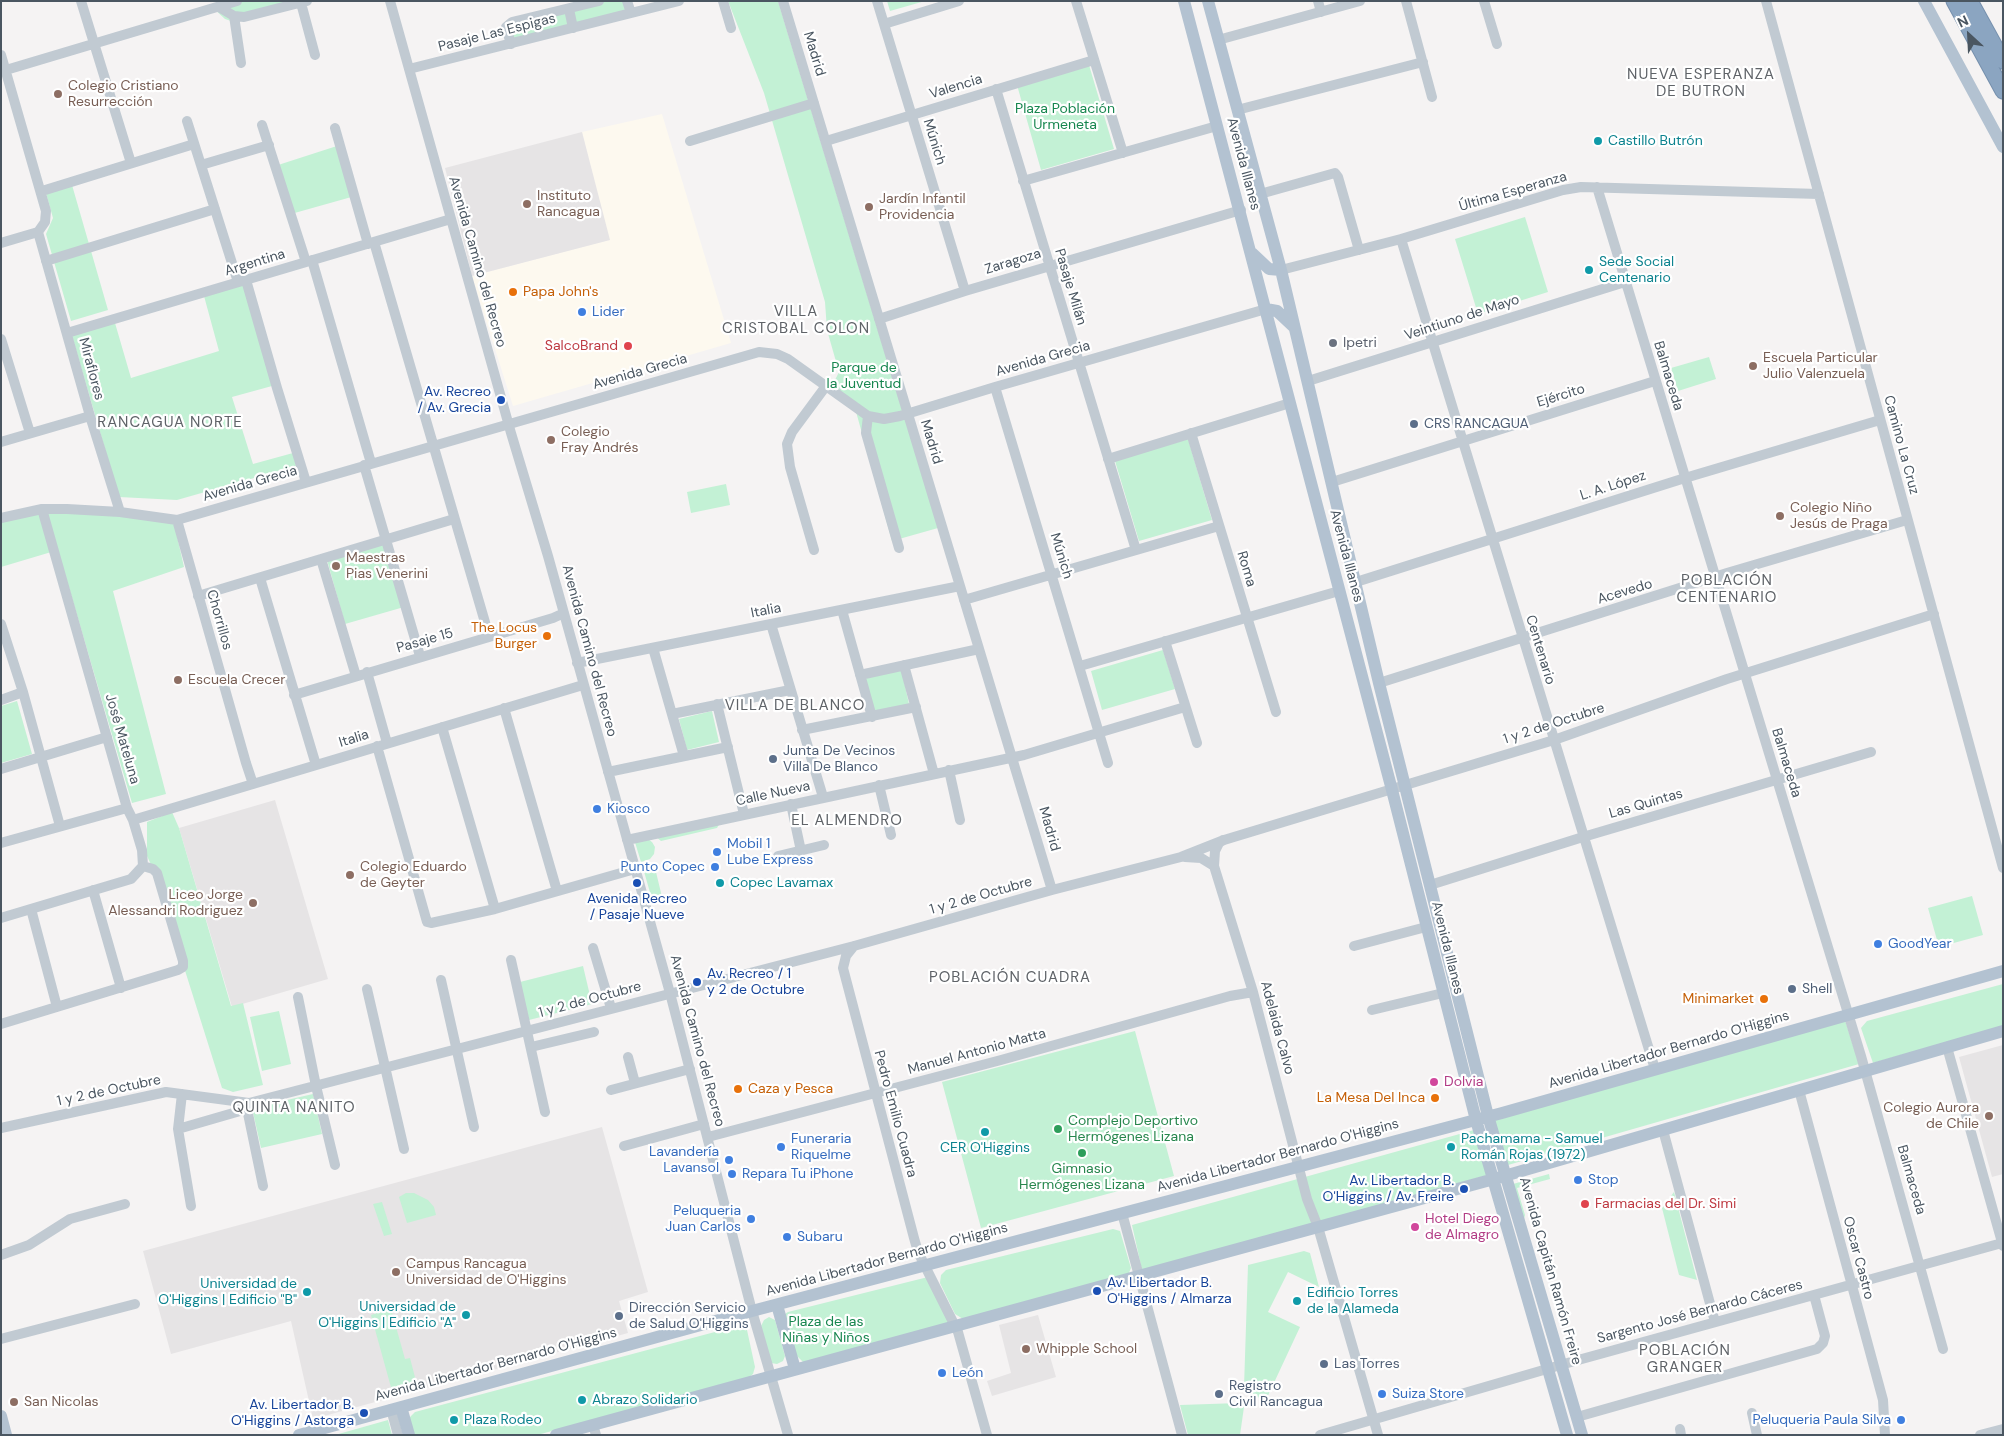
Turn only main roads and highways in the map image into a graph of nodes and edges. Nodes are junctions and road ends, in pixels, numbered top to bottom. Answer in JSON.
{"nodes":[{"id":1,"x":1184,"y":1,"type":"edge"},
{"id":2,"x":1208,"y":1,"type":"edge"},
{"id":3,"x":1924,"y":1,"type":"edge"},
{"id":4,"x":1954,"y":1,"type":"edge"},
{"id":5,"x":1970,"y":1,"type":"edge"},
{"id":6,"x":2003,"y":61,"type":"edge"},
{"id":7,"x":2003,"y":91,"type":"edge"},
{"id":8,"x":2003,"y":147,"type":"edge"},
{"id":9,"x":1261,"y":201,"type":"junction"},
{"id":10,"x":1241,"y":210,"type":"junction"},
{"id":11,"x":1251,"y":252,"type":"junction"},
{"id":12,"x":1281,"y":270,"type":"junction"},
{"id":13,"x":1266,"y":309,"type":"junction"},
{"id":14,"x":1295,"y":328,"type":"junction"},
{"id":15,"x":1304,"y":363,"type":"junction"},
{"id":16,"x":1282,"y":371,"type":"junction"},
{"id":17,"x":2003,"y":971,"type":"edge"},
{"id":18,"x":2003,"y":1031,"type":"edge"},
{"id":19,"x":1482,"y":1118,"type":"junction"},
{"id":20,"x":1500,"y":1177,"type":"junction"},
{"id":21,"x":777,"y":1305,"type":"junction"},
{"id":22,"x":795,"y":1369,"type":"junction"},
{"id":23,"x":396,"y":1408,"type":"junction"},
{"id":24,"x":1,"y":1416,"type":"edge"},
{"id":25,"x":594,"y":1430,"type":"edge"},
{"id":26,"x":6,"y":1435,"type":"edge"},
{"id":27,"x":299,"y":1435,"type":"edge"},
{"id":28,"x":409,"y":1435,"type":"edge"},
{"id":29,"x":556,"y":1435,"type":"edge"},
{"id":30,"x":1567,"y":1435,"type":"edge"},
{"id":31,"x":1582,"y":1435,"type":"edge"}],
"edges":[{"from":1,"to":10,"type":"main road","name":"Avenida Illanes"},
{"from":2,"to":9,"type":"main road","name":"Avenida Illanes"},
{"from":3,"to":8,"type":"main road"},
{"from":4,"to":7,"type":"highway"},
{"from":5,"to":6,"type":"highway"},
{"from":9,"to":10,"type":"main road"},
{"from":9,"to":12,"type":"main road","name":"Avenida Illanes"},
{"from":10,"to":11,"type":"main road","name":"Avenida Illanes"},
{"from":11,"to":12,"type":"main road"},
{"from":11,"to":13,"type":"main road","name":"Avenida Illanes"},
{"from":12,"to":14,"type":"main road","name":"Avenida Illanes"},
{"from":13,"to":14,"type":"main road"},
{"from":13,"to":16,"type":"main road","name":"Avenida Illanes"},
{"from":14,"to":15,"type":"main road","name":"Avenida Illanes"},
{"from":15,"to":16,"type":"main road"},
{"from":15,"to":19,"type":"main road","name":"Avenida Illanes"},
{"from":16,"to":19,"type":"main road","name":"Avenida Illanes"},
{"from":17,"to":19,"type":"main road","name":"Avenida Libertador Bernardo O'Higgins"},
{"from":18,"to":20,"type":"main road"},
{"from":19,"to":20,"type":"main road","name":"Avenida Capitán Ramón Freire"},
{"from":19,"to":21,"type":"main road","name":"Avenida Libertador Bernardo O'Higgins"},
{"from":20,"to":22,"type":"main road"},
{"from":20,"to":30,"type":"main road","name":"Avenida Capitán Ramón Freire"},
{"from":20,"to":31,"type":"main road","name":"Avenida Capitán Ramón Freire"},
{"from":21,"to":22,"type":"main road"},
{"from":21,"to":23,"type":"main road","name":"Avenida Libertador Bernardo O'Higgins"},
{"from":22,"to":25,"type":"main road"},
{"from":23,"to":27,"type":"main road","name":"Avenida Libertador Bernardo O'Higgins"},
{"from":23,"to":28,"type":"main road"},
{"from":24,"to":26,"type":"main road"},
{"from":25,"to":29,"type":"main road"}]}
